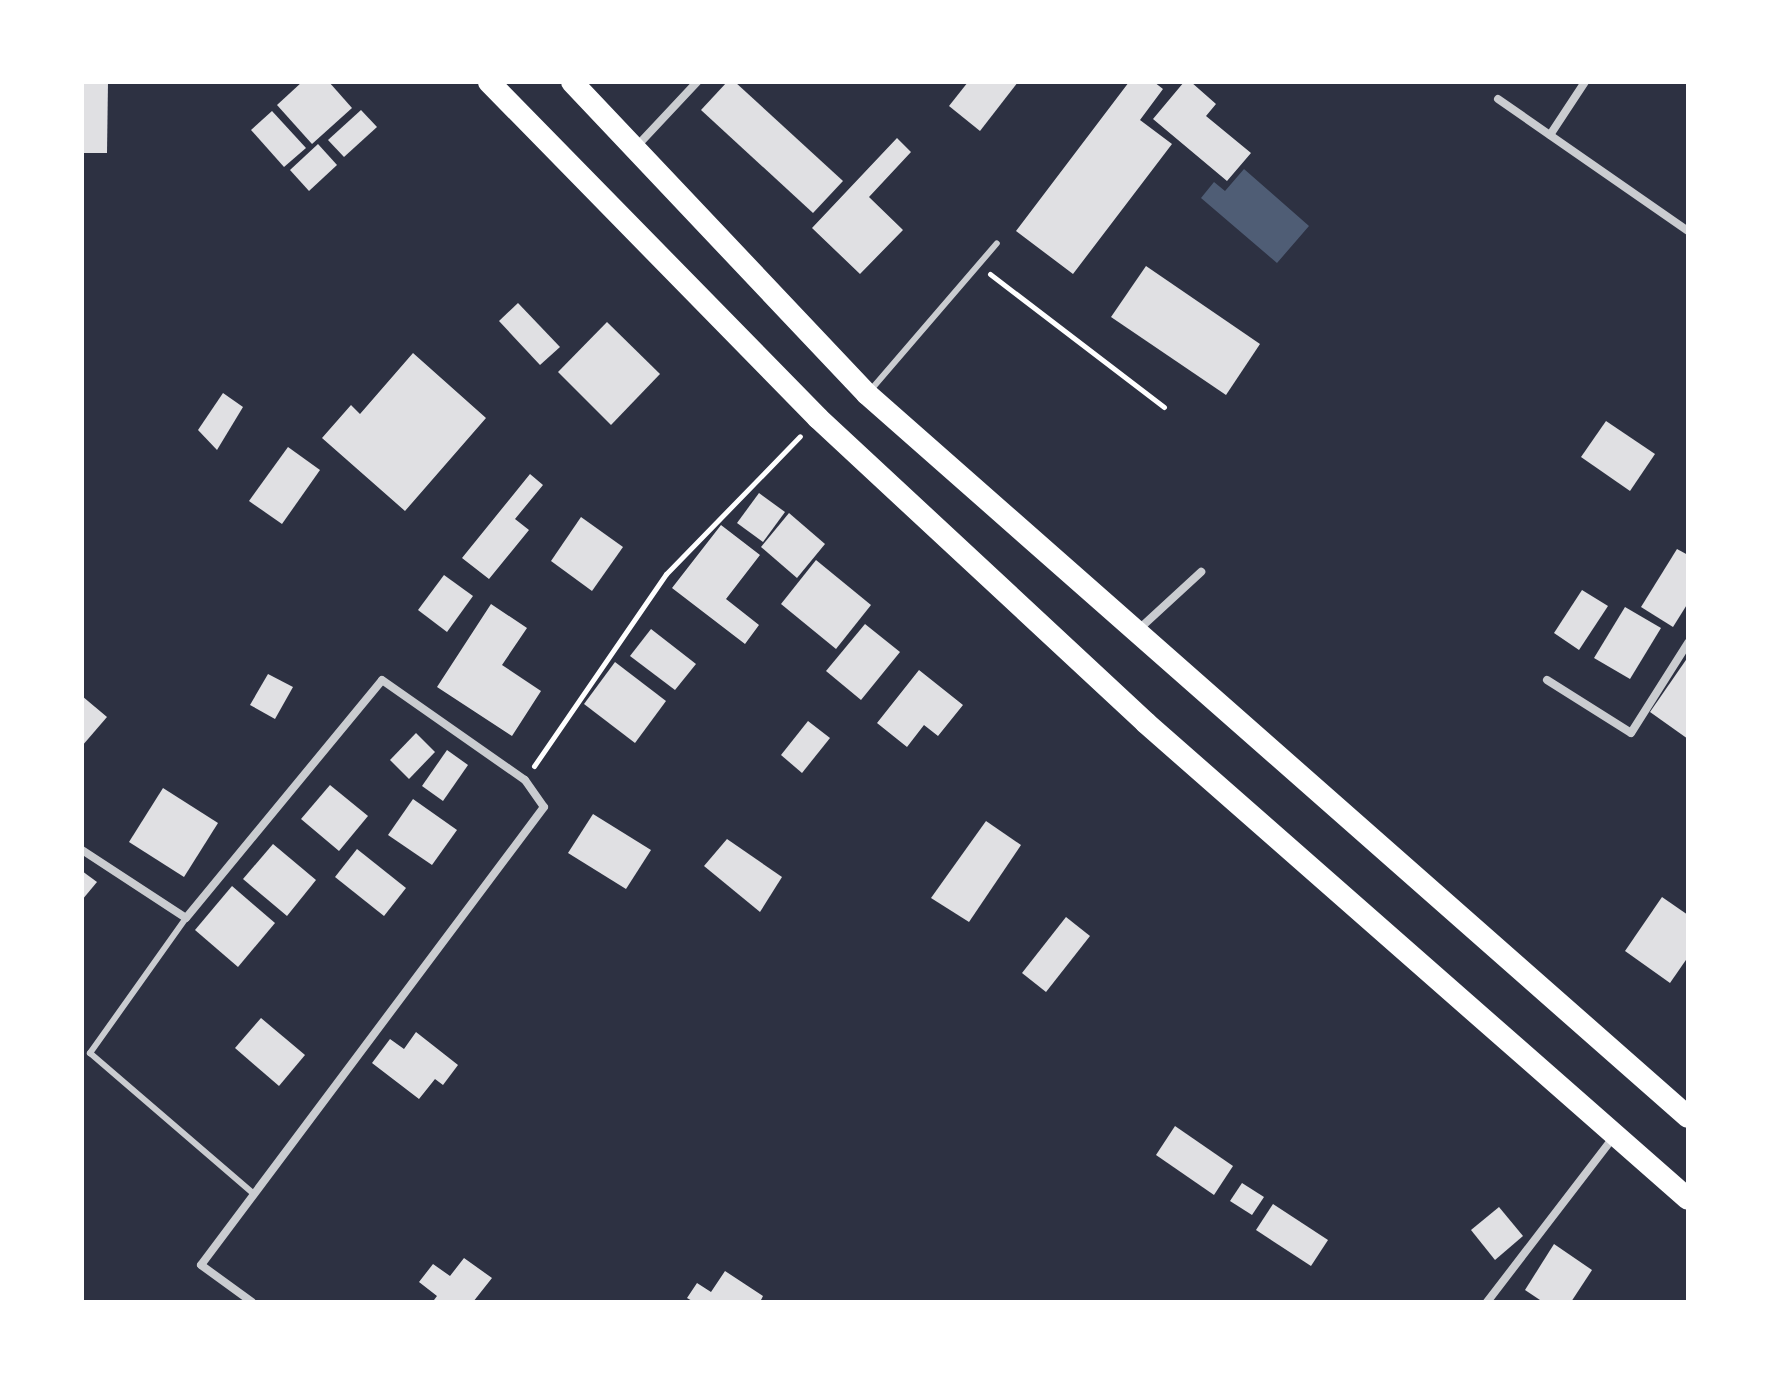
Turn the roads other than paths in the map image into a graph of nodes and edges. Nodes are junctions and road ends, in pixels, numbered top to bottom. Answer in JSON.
{"nodes":[{"id":1,"x":489,"y":82,"type":"edge"},
{"id":2,"x":572,"y":82,"type":"edge"},
{"id":3,"x":697,"y":82,"type":"edge"},
{"id":4,"x":1585,"y":82,"type":"edge"},
{"id":5,"x":1498,"y":99,"type":"dead end"},
{"id":6,"x":1550,"y":135,"type":"junction"},
{"id":7,"x":635,"y":148,"type":"junction"},
{"id":8,"x":1688,"y":231,"type":"edge"},
{"id":9,"x":997,"y":243,"type":"dead end"},
{"id":10,"x":867,"y":394,"type":"junction"},
{"id":11,"x":1201,"y":572,"type":"dead end"},
{"id":12,"x":1138,"y":631,"type":"junction"},
{"id":13,"x":1688,"y":643,"type":"edge"},
{"id":14,"x":1547,"y":680,"type":"dead end"},
{"id":15,"x":82,"y":850,"type":"edge"},
{"id":16,"x":186,"y":918,"type":"junction"},
{"id":17,"x":1688,"y":1117,"type":"edge"},
{"id":18,"x":1615,"y":1135,"type":"junction"},
{"id":19,"x":254,"y":1194,"type":"junction"},
{"id":20,"x":1688,"y":1199,"type":"edge"},
{"id":21,"x":252,"y":1302,"type":"edge"},
{"id":22,"x":1487,"y":1302,"type":"edge"}],
"edges":[{"from":1,"to":18,"type":"highway"},
{"from":2,"to":7,"type":"highway"},
{"from":3,"to":7,"type":"street"},
{"from":4,"to":6,"type":"street"},
{"from":5,"to":6,"type":"street"},
{"from":6,"to":8,"type":"street"},
{"from":7,"to":10,"type":"highway"},
{"from":9,"to":10,"type":"lane"},
{"from":10,"to":12,"type":"highway"},
{"from":11,"to":12,"type":"street"},
{"from":12,"to":17,"type":"highway"},
{"from":13,"to":14,"type":"street"},
{"from":15,"to":16,"type":"street"},
{"from":16,"to":19,"type":"lane"},
{"from":16,"to":19,"type":"street"},
{"from":18,"to":20,"type":"highway"},
{"from":18,"to":22,"type":"street"},
{"from":19,"to":21,"type":"street"}]}
